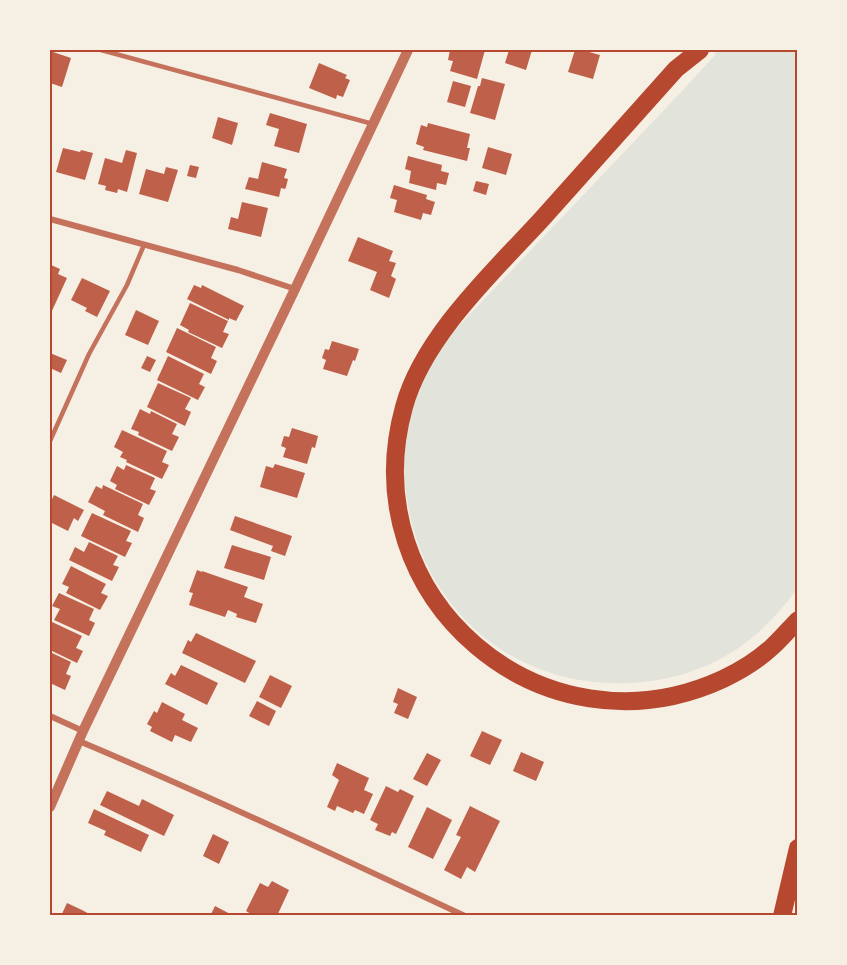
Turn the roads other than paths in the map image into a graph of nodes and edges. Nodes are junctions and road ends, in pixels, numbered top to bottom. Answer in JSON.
{"nodes":[{"id":1,"x":101,"y":50,"type":"edge"},
{"id":2,"x":408,"y":50,"type":"edge"},
{"id":3,"x":686,"y":50,"type":"edge"},
{"id":4,"x":700,"y":50,"type":"edge"},
{"id":5,"x":676,"y":69,"type":"junction"},
{"id":6,"x":373,"y":124,"type":"junction"},
{"id":7,"x":50,"y":219,"type":"edge"},
{"id":8,"x":144,"y":244,"type":"junction"},
{"id":9,"x":296,"y":289,"type":"junction"},
{"id":10,"x":50,"y":441,"type":"edge"},
{"id":11,"x":798,"y":620,"type":"edge"},
{"id":12,"x":50,"y":716,"type":"edge"},
{"id":13,"x":81,"y":736,"type":"junction"},
{"id":14,"x":50,"y":807,"type":"edge"},
{"id":15,"x":798,"y":848,"type":"edge"},
{"id":16,"x":465,"y":915,"type":"edge"},
{"id":17,"x":782,"y":915,"type":"edge"}],
"edges":[{"from":1,"to":6,"type":"lane"},
{"from":2,"to":6,"type":"street"},
{"from":3,"to":5,"type":"highway"},
{"from":4,"to":5,"type":"highway"},
{"from":5,"to":11,"type":"highway"},
{"from":6,"to":9,"type":"street"},
{"from":7,"to":8,"type":"street"},
{"from":8,"to":9,"type":"street"},
{"from":8,"to":10,"type":"lane"},
{"from":9,"to":13,"type":"street"},
{"from":12,"to":13,"type":"street"},
{"from":13,"to":14,"type":"street"},
{"from":13,"to":16,"type":"street"},
{"from":15,"to":17,"type":"highway"}]}
